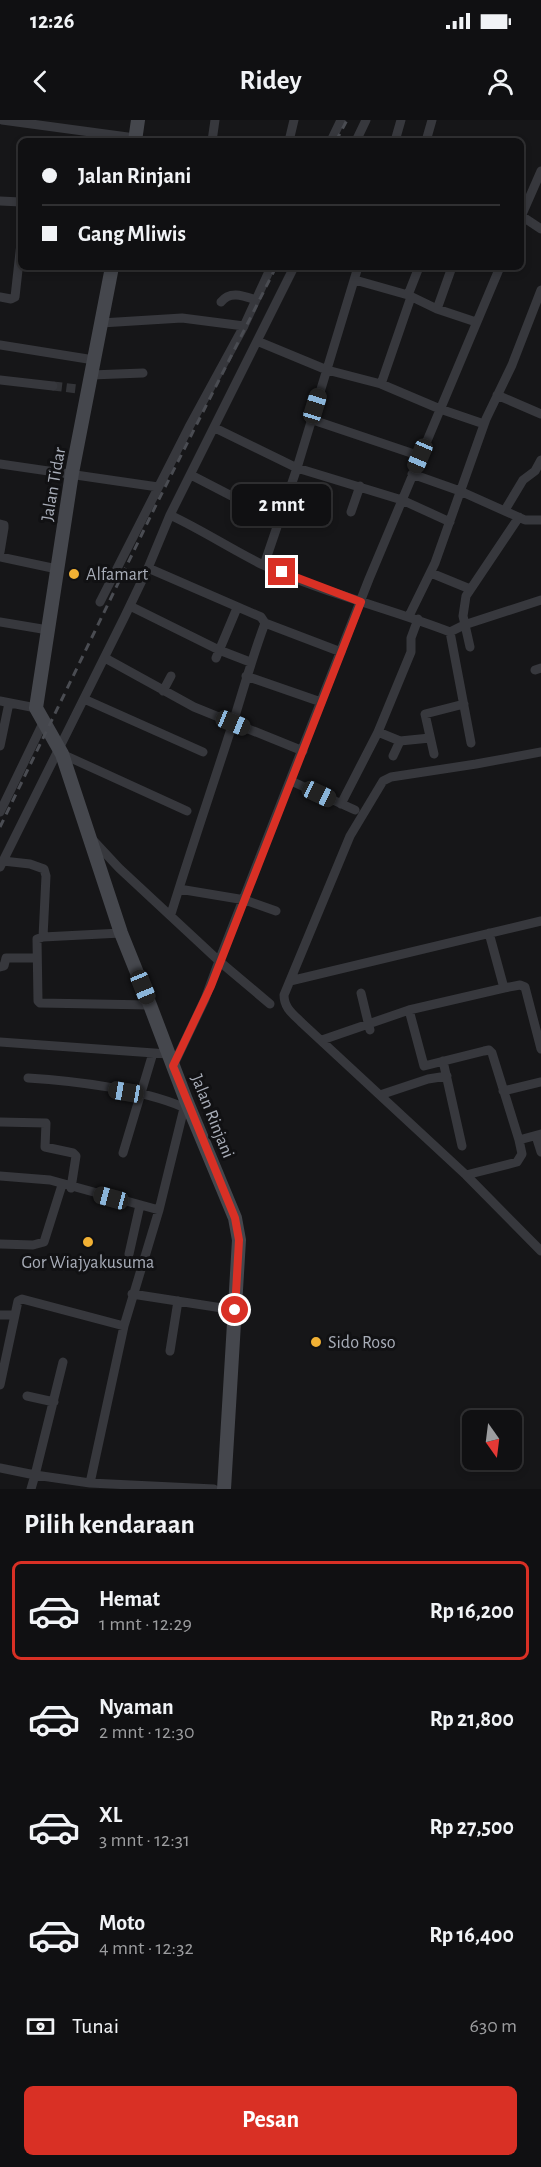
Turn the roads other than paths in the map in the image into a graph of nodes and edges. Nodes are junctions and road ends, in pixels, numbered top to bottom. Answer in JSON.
{"nodes":[{"id":1,"x":2,"y":120,"type":"edge"},
{"id":2,"x":138,"y":120,"type":"edge"},
{"id":3,"x":215,"y":120,"type":"edge"},
{"id":4,"x":294,"y":120,"type":"edge"},
{"id":5,"x":341,"y":120,"type":"edge"},
{"id":6,"x":366,"y":120,"type":"edge"},
{"id":7,"x":401,"y":120,"type":"edge"},
{"id":8,"x":432,"y":120,"type":"edge"},
{"id":9,"x":122,"y":138,"type":"edge"},
{"id":10,"x":135,"y":138,"type":"edge"},
{"id":11,"x":212,"y":138,"type":"edge"},
{"id":12,"x":290,"y":138,"type":"edge"},
{"id":13,"x":332,"y":138,"type":"edge"},
{"id":14,"x":357,"y":138,"type":"edge"},
{"id":15,"x":396,"y":138,"type":"edge"},
{"id":16,"x":427,"y":138,"type":"edge"},
{"id":17,"x":541,"y":171,"type":"edge"},
{"id":18,"x":0,"y":201,"type":"edge"},
{"id":19,"x":18,"y":202,"type":"edge"},
{"id":20,"x":524,"y":209,"type":"edge"},
{"id":21,"x":524,"y":218,"type":"edge"},
{"id":22,"x":541,"y":229,"type":"edge"},
{"id":23,"x":18,"y":270,"type":"edge"},
{"id":24,"x":111,"y":270,"type":"edge"},
{"id":25,"x":271,"y":270,"type":"edge"},
{"id":26,"x":292,"y":270,"type":"edge"},
{"id":27,"x":357,"y":270,"type":"edge"},
{"id":28,"x":418,"y":270,"type":"edge"},
{"id":29,"x":451,"y":270,"type":"edge"},
{"id":30,"x":499,"y":270,"type":"edge"},
{"id":31,"x":355,"y":280,"type":"junction"},
{"id":32,"x":541,"y":290,"type":"edge"},
{"id":33,"x":409,"y":296,"type":"junction"},
{"id":34,"x":0,"y":297,"type":"edge"},
{"id":35,"x":256,"y":300,"type":"junction"},
{"id":36,"x":221,"y":302,"type":"dead end"},
{"id":37,"x":437,"y":309,"type":"junction"},
{"id":38,"x":476,"y":322,"type":"junction"},
{"id":39,"x":101,"y":323,"type":"junction"},
{"id":40,"x":244,"y":326,"type":"junction"},
{"id":41,"x":257,"y":341,"type":"junction"},
{"id":42,"x":0,"y":345,"type":"edge"},
{"id":43,"x":94,"y":360,"type":"junction"},
{"id":44,"x":327,"y":370,"type":"junction"},
{"id":45,"x":144,"y":373,"type":"dead end"},
{"id":46,"x":91,"y":375,"type":"junction"},
{"id":47,"x":0,"y":380,"type":"edge"},
{"id":48,"x":381,"y":384,"type":"junction"},
{"id":49,"x":53,"y":386,"type":"tunnel mouth"},
{"id":50,"x":497,"y":395,"type":"junction"},
{"id":51,"x":440,"y":410,"type":"junction"},
{"id":52,"x":541,"y":414,"type":"edge"},
{"id":53,"x":310,"y":419,"type":"junction"},
{"id":54,"x":484,"y":424,"type":"junction"},
{"id":55,"x":214,"y":428,"type":"junction"},
{"id":56,"x":420,"y":456,"type":"junction"},
{"id":57,"x":541,"y":460,"type":"edge"},
{"id":58,"x":0,"y":464,"type":"edge"},
{"id":59,"x":297,"y":468,"type":"junction"},
{"id":60,"x":72,"y":473,"type":"junction"},
{"id":61,"x":412,"y":474,"type":"junction"},
{"id":62,"x":191,"y":475,"type":"junction"},
{"id":63,"x":360,"y":486,"type":"junction"},
{"id":64,"x":158,"y":487,"type":"junction"},
{"id":65,"x":460,"y":491,"type":"junction"},
{"id":66,"x":402,"y":500,"type":"junction"},
{"id":67,"x":505,"y":510,"type":"junction"},
{"id":68,"x":351,"y":512,"type":"dead end"},
{"id":69,"x":170,"y":515,"type":"junction"},
{"id":70,"x":519,"y":517,"type":"junction"},
{"id":71,"x":278,"y":520,"type":"junction"},
{"id":72,"x":541,"y":520,"type":"edge"},
{"id":73,"x":450,"y":522,"type":"junction"},
{"id":74,"x":0,"y":524,"type":"edge"},
{"id":75,"x":0,"y":555,"type":"edge"},
{"id":76,"x":264,"y":565,"type":"junction"},
{"id":77,"x":148,"y":568,"type":"junction"},
{"id":78,"x":57,"y":569,"type":"junction"},
{"id":79,"x":430,"y":573,"type":"junction"},
{"id":80,"x":470,"y":589,"type":"junction"},
{"id":81,"x":541,"y":600,"type":"edge"},
{"id":82,"x":100,"y":602,"type":"dead end"},
{"id":83,"x":361,"y":602,"type":"junction"},
{"id":84,"x":130,"y":606,"type":"junction"},
{"id":85,"x":237,"y":608,"type":"junction"},
{"id":86,"x":414,"y":618,"type":"junction"},
{"id":87,"x":0,"y":622,"type":"edge"},
{"id":88,"x":265,"y":624,"type":"junction"},
{"id":89,"x":464,"y":625,"type":"junction"},
{"id":90,"x":48,"y":630,"type":"junction"},
{"id":91,"x":450,"y":632,"type":"junction"},
{"id":92,"x":470,"y":647,"type":"dead end"},
{"id":93,"x":341,"y":652,"type":"junction"},
{"id":94,"x":218,"y":654,"type":"junction"},
{"id":95,"x":105,"y":658,"type":"junction"},
{"id":96,"x":250,"y":663,"type":"junction"},
{"id":97,"x":171,"y":676,"type":"dead end"},
{"id":98,"x":246,"y":676,"type":"junction"},
{"id":99,"x":163,"y":691,"type":"junction"},
{"id":100,"x":84,"y":699,"type":"junction"},
{"id":101,"x":4,"y":702,"type":"edge"},
{"id":102,"x":321,"y":702,"type":"junction"},
{"id":103,"x":464,"y":704,"type":"junction"},
{"id":104,"x":36,"y":708,"type":"junction"},
{"id":105,"x":44,"y":720,"type":"junction"},
{"id":106,"x":233,"y":723,"type":"junction"},
{"id":107,"x":378,"y":732,"type":"junction"},
{"id":108,"x":430,"y":738,"type":"junction"},
{"id":109,"x":400,"y":741,"type":"junction"},
{"id":110,"x":471,"y":743,"type":"dead end"},
{"id":111,"x":0,"y":746,"type":"edge"},
{"id":112,"x":61,"y":751,"type":"junction"},
{"id":113,"x":303,"y":751,"type":"junction"},
{"id":114,"x":203,"y":752,"type":"dead end"},
{"id":115,"x":541,"y":752,"type":"edge"},
{"id":116,"x":434,"y":754,"type":"dead end"},
{"id":117,"x":393,"y":756,"type":"dead end"},
{"id":118,"x":291,"y":781,"type":"junction"},
{"id":119,"x":341,"y":804,"type":"junction"},
{"id":120,"x":355,"y":810,"type":"dead end"},
{"id":121,"x":187,"y":811,"type":"dead end"},
{"id":122,"x":0,"y":812,"type":"edge"},
{"id":123,"x":88,"y":835,"type":"junction"},
{"id":124,"x":1,"y":864,"type":"edge"},
{"id":125,"x":179,"y":889,"type":"junction"},
{"id":126,"x":245,"y":900,"type":"junction"},
{"id":127,"x":276,"y":911,"type":"dead end"},
{"id":128,"x":171,"y":914,"type":"junction"},
{"id":129,"x":541,"y":921,"type":"edge"},
{"id":130,"x":121,"y":933,"type":"junction"},
{"id":131,"x":489,"y":933,"type":"junction"},
{"id":132,"x":43,"y":937,"type":"junction"},
{"id":133,"x":37,"y":958,"type":"junction"},
{"id":134,"x":219,"y":961,"type":"junction"},
{"id":135,"x":0,"y":967,"type":"edge"},
{"id":136,"x":290,"y":981,"type":"junction"},
{"id":137,"x":504,"y":988,"type":"junction"},
{"id":138,"x":361,"y":993,"type":"dead end"},
{"id":139,"x":270,"y":1004,"type":"dead end"},
{"id":140,"x":150,"y":1005,"type":"junction"},
{"id":141,"x":410,"y":1010,"type":"junction"},
{"id":142,"x":369,"y":1027,"type":"junction"},
{"id":143,"x":322,"y":1040,"type":"junction"},
{"id":144,"x":0,"y":1042,"type":"edge"},
{"id":145,"x":541,"y":1049,"type":"edge"},
{"id":146,"x":153,"y":1053,"type":"junction"},
{"id":147,"x":171,"y":1060,"type":"junction"},
{"id":148,"x":443,"y":1061,"type":"junction"},
{"id":149,"x":424,"y":1066,"type":"junction"},
{"id":150,"x":447,"y":1076,"type":"junction"},
{"id":151,"x":28,"y":1078,"type":"dead end"},
{"id":152,"x":428,"y":1079,"type":"junction"},
{"id":153,"x":541,"y":1082,"type":"edge"},
{"id":154,"x":503,"y":1091,"type":"junction"},
{"id":155,"x":141,"y":1095,"type":"junction"},
{"id":156,"x":380,"y":1095,"type":"junction"},
{"id":157,"x":184,"y":1103,"type":"junction"},
{"id":158,"x":0,"y":1122,"type":"edge"},
{"id":159,"x":538,"y":1135,"type":"edge"},
{"id":160,"x":519,"y":1140,"type":"junction"},
{"id":161,"x":462,"y":1146,"type":"dead end"},
{"id":162,"x":541,"y":1152,"type":"edge"},
{"id":163,"x":123,"y":1153,"type":"dead end"},
{"id":164,"x":466,"y":1175,"type":"junction"},
{"id":165,"x":0,"y":1176,"type":"edge"},
{"id":166,"x":67,"y":1186,"type":"junction"},
{"id":167,"x":140,"y":1205,"type":"junction"},
{"id":168,"x":159,"y":1210,"type":"junction"},
{"id":169,"x":0,"y":1244,"type":"edge"},
{"id":170,"x":541,"y":1251,"type":"edge"},
{"id":171,"x":129,"y":1254,"type":"dead end"},
{"id":172,"x":132,"y":1294,"type":"junction"},
{"id":173,"x":178,"y":1302,"type":"junction"},
{"id":174,"x":235,"y":1310,"type":"junction"},
{"id":175,"x":0,"y":1314,"type":"edge"},
{"id":176,"x":15,"y":1315,"type":"junction"},
{"id":177,"x":124,"y":1326,"type":"junction"},
{"id":178,"x":170,"y":1351,"type":"dead end"},
{"id":179,"x":63,"y":1362,"type":"dead end"},
{"id":180,"x":0,"y":1385,"type":"edge"},
{"id":181,"x":27,"y":1396,"type":"dead end"},
{"id":182,"x":54,"y":1402,"type":"junction"},
{"id":183,"x":0,"y":1468,"type":"edge"},
{"id":184,"x":35,"y":1475,"type":"junction"},
{"id":185,"x":90,"y":1483,"type":"junction"},
{"id":186,"x":31,"y":1489,"type":"edge"},
{"id":187,"x":214,"y":1489,"type":"edge"},
{"id":188,"x":224,"y":1489,"type":"edge"}],
"edges":[{"from":1,"to":9,"type":"street"},
{"from":2,"to":10,"type":"street"},
{"from":3,"to":11,"type":"street"},
{"from":4,"to":12,"type":"street"},
{"from":5,"to":13,"type":"street"},
{"from":6,"to":14,"type":"street"},
{"from":7,"to":15,"type":"street"},
{"from":8,"to":16,"type":"street"},
{"from":17,"to":20,"type":"street"},
{"from":18,"to":19,"type":"street"},
{"from":21,"to":22,"type":"street"},
{"from":23,"to":34,"type":"street"},
{"from":24,"to":39,"type":"street","name":"Jalan Tidar"},
{"from":25,"to":35,"type":"street"},
{"from":26,"to":41,"type":"street"},
{"from":27,"to":31,"type":"street"},
{"from":28,"to":33,"type":"street"},
{"from":29,"to":37,"type":"street"},
{"from":30,"to":38,"type":"street"},
{"from":31,"to":33,"type":"street"},
{"from":31,"to":44,"type":"street"},
{"from":32,"to":50,"type":"street"},
{"from":33,"to":37,"type":"street"},
{"from":33,"to":48,"type":"street"},
{"from":35,"to":36,"type":"street"},
{"from":35,"to":40,"type":"street"},
{"from":37,"to":38,"type":"street"},
{"from":38,"to":51,"type":"street"},
{"from":39,"to":40,"type":"street"},
{"from":39,"to":43,"type":"street","name":"Jalan Tidar"},
{"from":40,"to":64,"type":"street"},
{"from":41,"to":44,"type":"street"},
{"from":41,"to":55,"type":"street"},
{"from":42,"to":43,"type":"street"},
{"from":43,"to":46,"type":"street","name":"Jalan Tidar"},
{"from":44,"to":48,"type":"street"},
{"from":44,"to":53,"type":"street"},
{"from":45,"to":46,"type":"street"},
{"from":46,"to":60,"type":"street","name":"Jalan Tidar"},
{"from":47,"to":49,"type":"street"},
{"from":48,"to":51,"type":"street"},
{"from":50,"to":52,"type":"street"},
{"from":50,"to":54,"type":"street"},
{"from":51,"to":54,"type":"street"},
{"from":51,"to":56,"type":"street"},
{"from":53,"to":56,"type":"street"},
{"from":53,"to":59,"type":"street"},
{"from":54,"to":65,"type":"street"},
{"from":55,"to":59,"type":"street"},
{"from":55,"to":62,"type":"street"},
{"from":56,"to":61,"type":"street"},
{"from":57,"to":67,"type":"street"},
{"from":58,"to":60,"type":"street"},
{"from":59,"to":63,"type":"street"},
{"from":59,"to":71,"type":"street"},
{"from":60,"to":64,"type":"street"},
{"from":60,"to":78,"type":"street","name":"Jalan Tidar"},
{"from":61,"to":65,"type":"street"},
{"from":61,"to":66,"type":"street"},
{"from":62,"to":69,"type":"street"},
{"from":62,"to":71,"type":"street"},
{"from":63,"to":66,"type":"street"},
{"from":63,"to":68,"type":"street"},
{"from":64,"to":82,"type":"street"},
{"from":65,"to":67,"type":"street"},
{"from":65,"to":73,"type":"street"},
{"from":66,"to":73,"type":"street"},
{"from":66,"to":83,"type":"street"},
{"from":67,"to":70,"type":"street"},
{"from":69,"to":76,"type":"street"},
{"from":69,"to":77,"type":"street"},
{"from":70,"to":72,"type":"street"},
{"from":70,"to":80,"type":"street"},
{"from":71,"to":76,"type":"street"},
{"from":73,"to":79,"type":"street"},
{"from":74,"to":75,"type":"street"},
{"from":75,"to":78,"type":"street"},
{"from":76,"to":83,"type":"street"},
{"from":77,"to":84,"type":"street"},
{"from":77,"to":85,"type":"street"},
{"from":78,"to":90,"type":"street","name":"Jalan Tidar"},
{"from":79,"to":80,"type":"street"},
{"from":79,"to":86,"type":"street"},
{"from":80,"to":89,"type":"street"},
{"from":81,"to":89,"type":"street"},
{"from":83,"to":86,"type":"street"},
{"from":83,"to":93,"type":"street"},
{"from":84,"to":94,"type":"street"},
{"from":84,"to":95,"type":"street"},
{"from":85,"to":88,"type":"street"},
{"from":85,"to":94,"type":"street"},
{"from":86,"to":91,"type":"street"},
{"from":86,"to":107,"type":"street"},
{"from":87,"to":90,"type":"street"},
{"from":88,"to":93,"type":"street"},
{"from":88,"to":96,"type":"street"},
{"from":89,"to":91,"type":"street"},
{"from":89,"to":92,"type":"street"},
{"from":90,"to":104,"type":"street","name":"Jalan Tidar"},
{"from":91,"to":103,"type":"street"},
{"from":93,"to":102,"type":"street"},
{"from":94,"to":96,"type":"street"},
{"from":95,"to":99,"type":"street"},
{"from":95,"to":100,"type":"street"},
{"from":96,"to":98,"type":"street"},
{"from":97,"to":99,"type":"street"},
{"from":98,"to":102,"type":"street"},
{"from":98,"to":106,"type":"street"},
{"from":99,"to":106,"type":"street"},
{"from":100,"to":112,"type":"street"},
{"from":100,"to":114,"type":"street"},
{"from":101,"to":104,"type":"street"},
{"from":101,"to":111,"type":"street"},
{"from":102,"to":113,"type":"street"},
{"from":103,"to":108,"type":"street"},
{"from":103,"to":110,"type":"street"},
{"from":104,"to":105,"type":"street","name":"Jalan Rinjani"},
{"from":105,"to":112,"type":"street","name":"Jalan Rinjani"},
{"from":105,"to":122,"type":"street"},
{"from":106,"to":113,"type":"street"},
{"from":106,"to":125,"type":"street"},
{"from":107,"to":109,"type":"street"},
{"from":107,"to":119,"type":"street"},
{"from":108,"to":109,"type":"street"},
{"from":108,"to":116,"type":"street"},
{"from":109,"to":117,"type":"street"},
{"from":112,"to":121,"type":"street"},
{"from":112,"to":123,"type":"street","name":"Jalan Rinjani"},
{"from":112,"to":124,"type":"street"},
{"from":113,"to":118,"type":"street"},
{"from":115,"to":136,"type":"street"},
{"from":118,"to":119,"type":"street"},
{"from":118,"to":126,"type":"street"},
{"from":119,"to":120,"type":"street"},
{"from":123,"to":128,"type":"street"},
{"from":123,"to":130,"type":"street","name":"Jalan Rinjani"},
{"from":124,"to":132,"type":"street"},
{"from":125,"to":126,"type":"street"},
{"from":125,"to":128,"type":"street"},
{"from":126,"to":127,"type":"street"},
{"from":126,"to":134,"type":"street"},
{"from":128,"to":134,"type":"street"},
{"from":129,"to":131,"type":"street"},
{"from":130,"to":132,"type":"street"},
{"from":130,"to":140,"type":"street","name":"Jalan Rinjani"},
{"from":131,"to":136,"type":"street"},
{"from":131,"to":137,"type":"street"},
{"from":132,"to":133,"type":"street"},
{"from":133,"to":135,"type":"street"},
{"from":133,"to":140,"type":"street"},
{"from":134,"to":139,"type":"street"},
{"from":134,"to":147,"type":"street"},
{"from":136,"to":143,"type":"street"},
{"from":137,"to":141,"type":"street"},
{"from":137,"to":145,"type":"street"},
{"from":138,"to":142,"type":"street"},
{"from":140,"to":147,"type":"street","name":"Jalan Rinjani"},
{"from":141,"to":142,"type":"street"},
{"from":141,"to":149,"type":"street"},
{"from":142,"to":143,"type":"street"},
{"from":143,"to":156,"type":"street"},
{"from":144,"to":146,"type":"street"},
{"from":146,"to":147,"type":"street"},
{"from":146,"to":155,"type":"street"},
{"from":147,"to":157,"type":"street","name":"Jalan Rinjani"},
{"from":148,"to":149,"type":"street"},
{"from":148,"to":150,"type":"street"},
{"from":148,"to":154,"type":"street"},
{"from":149,"to":152,"type":"street"},
{"from":150,"to":152,"type":"street"},
{"from":150,"to":161,"type":"street"},
{"from":151,"to":155,"type":"street"},
{"from":152,"to":156,"type":"street"},
{"from":153,"to":154,"type":"street"},
{"from":154,"to":160,"type":"street"},
{"from":155,"to":157,"type":"street"},
{"from":155,"to":163,"type":"street"},
{"from":156,"to":164,"type":"street"},
{"from":157,"to":168,"type":"street"},
{"from":157,"to":174,"type":"street","name":"Jalan Rinjani"},
{"from":158,"to":166,"type":"street"},
{"from":159,"to":160,"type":"street"},
{"from":159,"to":162,"type":"street"},
{"from":160,"to":164,"type":"street"},
{"from":164,"to":170,"type":"street"},
{"from":165,"to":166,"type":"street"},
{"from":166,"to":167,"type":"street"},
{"from":166,"to":169,"type":"street"},
{"from":167,"to":168,"type":"street"},
{"from":167,"to":171,"type":"street"},
{"from":168,"to":172,"type":"street"},
{"from":172,"to":173,"type":"street"},
{"from":172,"to":177,"type":"street"},
{"from":173,"to":174,"type":"street"},
{"from":173,"to":178,"type":"street"},
{"from":174,"to":188,"type":"street","name":"Jalan Rinjani"},
{"from":175,"to":176,"type":"street"},
{"from":176,"to":177,"type":"street"},
{"from":176,"to":180,"type":"street"},
{"from":177,"to":185,"type":"street"},
{"from":179,"to":182,"type":"street"},
{"from":181,"to":182,"type":"street"},
{"from":182,"to":184,"type":"street"},
{"from":183,"to":184,"type":"street"},
{"from":184,"to":185,"type":"street"},
{"from":184,"to":186,"type":"street"},
{"from":185,"to":187,"type":"street"}]}
